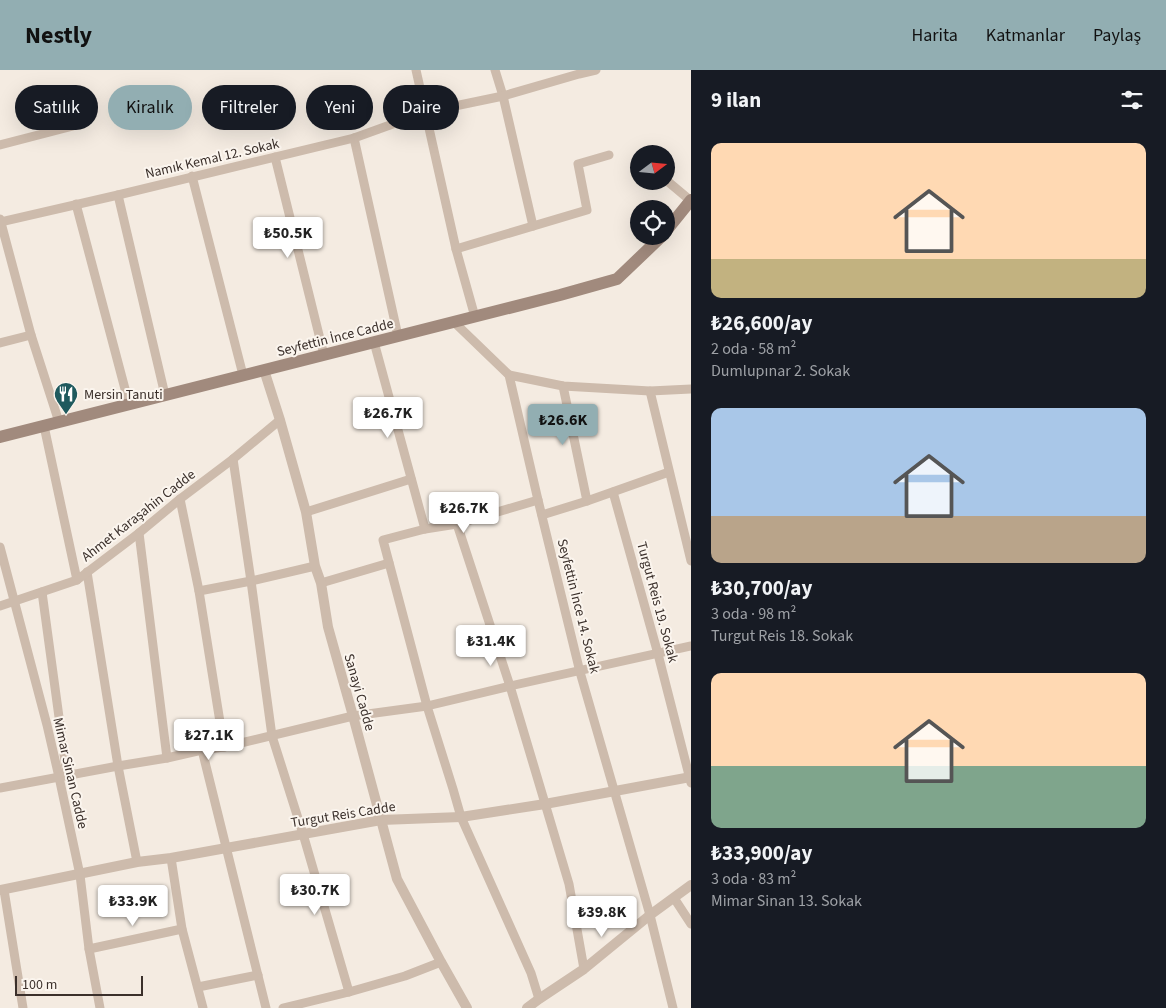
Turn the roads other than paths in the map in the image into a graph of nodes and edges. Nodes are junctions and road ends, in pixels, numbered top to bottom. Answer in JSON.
{"nodes":[{"id":1,"x":416,"y":70,"type":"edge"},
{"id":2,"x":495,"y":70,"type":"edge"},
{"id":3,"x":596,"y":70,"type":"edge"},
{"id":4,"x":578,"y":72,"type":"edge"},
{"id":5,"x":420,"y":85,"type":"edge"},
{"id":6,"x":503,"y":96,"type":"junction"},
{"id":7,"x":459,"y":105,"type":"edge"},
{"id":8,"x":383,"y":128,"type":"edge"},
{"id":9,"x":57,"y":130,"type":"edge"},
{"id":10,"x":430,"y":130,"type":"edge"},
{"id":11,"x":354,"y":138,"type":"junction"},
{"id":12,"x":0,"y":144,"type":"edge"},
{"id":13,"x":609,"y":154,"type":"dead end"},
{"id":14,"x":275,"y":157,"type":"junction"},
{"id":15,"x":192,"y":176,"type":"junction"},
{"id":16,"x":675,"y":188,"type":"edge"},
{"id":17,"x":118,"y":195,"type":"junction"},
{"id":18,"x":691,"y":201,"type":"edge"},
{"id":19,"x":76,"y":204,"type":"junction"},
{"id":20,"x":675,"y":220,"type":"edge"},
{"id":21,"x":0,"y":221,"type":"edge"},
{"id":22,"x":534,"y":226,"type":"junction"},
{"id":23,"x":652,"y":245,"type":"edge"},
{"id":24,"x":456,"y":249,"type":"junction"},
{"id":25,"x":475,"y":317,"type":"junction"},
{"id":26,"x":454,"y":322,"type":"junction"},
{"id":27,"x":31,"y":335,"type":"junction"},
{"id":28,"x":398,"y":336,"type":"junction"},
{"id":29,"x":374,"y":342,"type":"junction"},
{"id":30,"x":0,"y":343,"type":"edge"},
{"id":31,"x":324,"y":355,"type":"junction"},
{"id":32,"x":264,"y":370,"type":"junction"},
{"id":33,"x":243,"y":375,"type":"junction"},
{"id":34,"x":509,"y":375,"type":"junction"},
{"id":35,"x":563,"y":386,"type":"junction"},
{"id":36,"x":691,"y":389,"type":"edge"},
{"id":37,"x":650,"y":391,"type":"junction"},
{"id":38,"x":165,"y":395,"type":"junction"},
{"id":39,"x":129,"y":404,"type":"junction"},
{"id":40,"x":280,"y":420,"type":"junction"},
{"id":41,"x":59,"y":422,"type":"junction"},
{"id":42,"x":44,"y":426,"type":"junction"},
{"id":43,"x":0,"y":437,"type":"edge"},
{"id":44,"x":233,"y":459,"type":"junction"},
{"id":45,"x":669,"y":472,"type":"junction"},
{"id":46,"x":411,"y":479,"type":"junction"},
{"id":47,"x":613,"y":492,"type":"junction"},
{"id":48,"x":180,"y":499,"type":"junction"},
{"id":49,"x":538,"y":500,"type":"junction"},
{"id":50,"x":587,"y":501,"type":"junction"},
{"id":51,"x":306,"y":512,"type":"junction"},
{"id":52,"x":542,"y":515,"type":"junction"},
{"id":53,"x":457,"y":524,"type":"junction"},
{"id":54,"x":425,"y":529,"type":"junction"},
{"id":55,"x":139,"y":533,"type":"junction"},
{"id":56,"x":0,"y":547,"type":"edge"},
{"id":57,"x":691,"y":561,"type":"edge"},
{"id":58,"x":389,"y":563,"type":"junction"},
{"id":59,"x":316,"y":566,"type":"junction"},
{"id":60,"x":87,"y":572,"type":"junction"},
{"id":61,"x":77,"y":580,"type":"junction"},
{"id":62,"x":251,"y":581,"type":"junction"},
{"id":63,"x":321,"y":583,"type":"junction"},
{"id":64,"x":199,"y":591,"type":"junction"},
{"id":65,"x":42,"y":592,"type":"junction"},
{"id":66,"x":14,"y":601,"type":"junction"},
{"id":67,"x":0,"y":606,"type":"edge"},
{"id":68,"x":691,"y":646,"type":"edge"},
{"id":69,"x":658,"y":654,"type":"junction"},
{"id":70,"x":580,"y":672,"type":"junction"},
{"id":71,"x":510,"y":686,"type":"junction"},
{"id":72,"x":427,"y":706,"type":"junction"},
{"id":73,"x":353,"y":716,"type":"junction"},
{"id":74,"x":272,"y":736,"type":"junction"},
{"id":75,"x":224,"y":747,"type":"junction"},
{"id":76,"x":202,"y":750,"type":"junction"},
{"id":77,"x":167,"y":758,"type":"junction"},
{"id":78,"x":118,"y":766,"type":"junction"},
{"id":79,"x":63,"y":776,"type":"junction"},
{"id":80,"x":690,"y":779,"type":"edge"},
{"id":81,"x":0,"y":788,"type":"edge"},
{"id":82,"x":615,"y":791,"type":"junction"},
{"id":83,"x":545,"y":804,"type":"junction"},
{"id":84,"x":461,"y":817,"type":"junction"},
{"id":85,"x":381,"y":820,"type":"junction"},
{"id":86,"x":303,"y":834,"type":"junction"},
{"id":87,"x":227,"y":847,"type":"junction"},
{"id":88,"x":171,"y":858,"type":"junction"},
{"id":89,"x":137,"y":862,"type":"junction"},
{"id":90,"x":80,"y":875,"type":"junction"},
{"id":91,"x":691,"y":885,"type":"edge"},
{"id":92,"x":2,"y":890,"type":"edge"},
{"id":93,"x":674,"y":898,"type":"junction"},
{"id":94,"x":650,"y":915,"type":"junction"},
{"id":95,"x":691,"y":924,"type":"edge"},
{"id":96,"x":182,"y":928,"type":"junction"},
{"id":97,"x":89,"y":949,"type":"junction"},
{"id":98,"x":441,"y":962,"type":"junction"},
{"id":99,"x":584,"y":969,"type":"junction"},
{"id":100,"x":258,"y":975,"type":"junction"},
{"id":101,"x":198,"y":987,"type":"junction"},
{"id":102,"x":349,"y":992,"type":"junction"},
{"id":103,"x":539,"y":999,"type":"junction"},
{"id":104,"x":23,"y":1008,"type":"edge"},
{"id":105,"x":100,"y":1008,"type":"edge"},
{"id":106,"x":203,"y":1008,"type":"edge"},
{"id":107,"x":266,"y":1008,"type":"edge"},
{"id":108,"x":283,"y":1008,"type":"edge"},
{"id":109,"x":468,"y":1008,"type":"edge"},
{"id":110,"x":527,"y":1008,"type":"edge"},
{"id":111,"x":673,"y":1008,"type":"edge"}],
"edges":[{"from":1,"to":5,"type":"street"},
{"from":2,"to":6,"type":"street"},
{"from":3,"to":4,"type":"street","name":"Namık Kemal 12. Sokak"},
{"from":4,"to":6,"type":"street","name":"Namık Kemal 12. Sokak"},
{"from":6,"to":7,"type":"street","name":"Namık Kemal 12. Sokak"},
{"from":6,"to":22,"type":"street"},
{"from":8,"to":11,"type":"street","name":"Namık Kemal 12. Sokak"},
{"from":9,"to":12,"type":"street"},
{"from":10,"to":24,"type":"street"},
{"from":11,"to":14,"type":"street","name":"Namık Kemal 12. Sokak"},
{"from":11,"to":28,"type":"street"},
{"from":13,"to":22,"type":"street"},
{"from":14,"to":15,"type":"street","name":"Namık Kemal 12. Sokak"},
{"from":14,"to":31,"type":"street"},
{"from":15,"to":17,"type":"street","name":"Namık Kemal 12. Sokak"},
{"from":15,"to":33,"type":"street"},
{"from":16,"to":18,"type":"street"},
{"from":17,"to":19,"type":"street","name":"Namık Kemal 12. Sokak"},
{"from":17,"to":38,"type":"street"},
{"from":18,"to":20,"type":"main road"},
{"from":19,"to":21,"type":"street","name":"Namık Kemal 12. Sokak"},
{"from":19,"to":39,"type":"street"},
{"from":21,"to":27,"type":"street"},
{"from":22,"to":24,"type":"street"},
{"from":23,"to":25,"type":"main road","name":"Seyfettin İnce Cadde"},
{"from":24,"to":25,"type":"street"},
{"from":25,"to":26,"type":"main road","name":"Seyfettin İnce Cadde"},
{"from":26,"to":28,"type":"main road","name":"Seyfettin İnce Cadde"},
{"from":26,"to":34,"type":"street"},
{"from":27,"to":30,"type":"street"},
{"from":27,"to":41,"type":"street"},
{"from":28,"to":29,"type":"main road","name":"Seyfettin İnce Cadde"},
{"from":29,"to":31,"type":"main road","name":"Seyfettin İnce Cadde"},
{"from":29,"to":46,"type":"street"},
{"from":31,"to":32,"type":"main road","name":"Seyfettin İnce Cadde"},
{"from":32,"to":33,"type":"main road","name":"Seyfettin İnce Cadde"},
{"from":32,"to":40,"type":"street","name":"Sanayi Cadde"},
{"from":33,"to":38,"type":"main road","name":"Seyfettin İnce Cadde"},
{"from":34,"to":35,"type":"street"},
{"from":34,"to":49,"type":"street","name":"Seyfettin İnce 14. Sokak"},
{"from":35,"to":37,"type":"street"},
{"from":35,"to":50,"type":"street"},
{"from":36,"to":37,"type":"street"},
{"from":37,"to":45,"type":"street"},
{"from":38,"to":39,"type":"main road","name":"Seyfettin İnce Cadde"},
{"from":39,"to":41,"type":"main road","name":"Seyfettin İnce Cadde"},
{"from":40,"to":44,"type":"street","name":"Ahmet Karaşahin Cadde"},
{"from":40,"to":51,"type":"street","name":"Sanayi Cadde"},
{"from":41,"to":42,"type":"main road","name":"Seyfettin İnce Cadde"},
{"from":42,"to":43,"type":"main road","name":"Seyfettin İnce Cadde"},
{"from":42,"to":61,"type":"street"},
{"from":44,"to":48,"type":"street","name":"Ahmet Karaşahin Cadde"},
{"from":44,"to":62,"type":"street"},
{"from":45,"to":47,"type":"street"},
{"from":45,"to":57,"type":"street"},
{"from":46,"to":51,"type":"street"},
{"from":46,"to":54,"type":"street"},
{"from":47,"to":50,"type":"street"},
{"from":47,"to":69,"type":"street","name":"Turgut Reis 19. Sokak"},
{"from":48,"to":55,"type":"street","name":"Ahmet Karaşahin Cadde"},
{"from":48,"to":64,"type":"street"},
{"from":49,"to":52,"type":"street","name":"Seyfettin İnce 14. Sokak"},
{"from":49,"to":53,"type":"street"},
{"from":50,"to":52,"type":"street"},
{"from":51,"to":59,"type":"street","name":"Sanayi Cadde"},
{"from":52,"to":70,"type":"street","name":"Seyfettin İnce 14. Sokak"},
{"from":53,"to":54,"type":"street"},
{"from":53,"to":71,"type":"street"},
{"from":54,"to":58,"type":"street"},
{"from":55,"to":60,"type":"street","name":"Ahmet Karaşahin Cadde"},
{"from":55,"to":77,"type":"street"},
{"from":56,"to":66,"type":"street","name":"Mimar Sinan Cadde"},
{"from":58,"to":63,"type":"street"},
{"from":58,"to":72,"type":"street"},
{"from":59,"to":62,"type":"street"},
{"from":59,"to":63,"type":"street","name":"Sanayi Cadde"},
{"from":60,"to":61,"type":"street","name":"Ahmet Karaşahin Cadde"},
{"from":60,"to":78,"type":"street"},
{"from":61,"to":65,"type":"street","name":"Ahmet Karaşahin Cadde"},
{"from":62,"to":64,"type":"street"},
{"from":62,"to":74,"type":"street"},
{"from":63,"to":73,"type":"street","name":"Sanayi Cadde"},
{"from":64,"to":75,"type":"street"},
{"from":65,"to":66,"type":"street","name":"Ahmet Karaşahin Cadde"},
{"from":65,"to":79,"type":"street"},
{"from":66,"to":67,"type":"street","name":"Ahmet Karaşahin Cadde"},
{"from":66,"to":79,"type":"street","name":"Mimar Sinan Cadde"},
{"from":68,"to":69,"type":"street"},
{"from":69,"to":70,"type":"street"},
{"from":69,"to":80,"type":"street","name":"Turgut Reis 19. Sokak"},
{"from":70,"to":71,"type":"street"},
{"from":70,"to":82,"type":"street","name":"Seyfettin İnce 14. Sokak"},
{"from":71,"to":72,"type":"street"},
{"from":71,"to":83,"type":"street"},
{"from":72,"to":73,"type":"street"},
{"from":72,"to":84,"type":"street"},
{"from":73,"to":74,"type":"street"},
{"from":73,"to":85,"type":"street","name":"Sanayi Cadde"},
{"from":74,"to":75,"type":"street"},
{"from":74,"to":86,"type":"street"},
{"from":75,"to":76,"type":"street"},
{"from":76,"to":77,"type":"street"},
{"from":76,"to":87,"type":"street"},
{"from":77,"to":78,"type":"street"},
{"from":78,"to":79,"type":"street"},
{"from":78,"to":89,"type":"street"},
{"from":79,"to":81,"type":"street"},
{"from":79,"to":90,"type":"street","name":"Mimar Sinan Cadde"},
{"from":80,"to":82,"type":"street","name":"Turgut Reis Cadde"},
{"from":82,"to":83,"type":"street","name":"Turgut Reis Cadde"},
{"from":82,"to":94,"type":"street","name":"Seyfettin İnce 14. Sokak"},
{"from":83,"to":84,"type":"street","name":"Turgut Reis Cadde"},
{"from":83,"to":99,"type":"street"},
{"from":84,"to":85,"type":"street","name":"Turgut Reis Cadde"},
{"from":84,"to":103,"type":"street"},
{"from":85,"to":86,"type":"street","name":"Turgut Reis Cadde"},
{"from":85,"to":98,"type":"street","name":"Sanayi Cadde"},
{"from":86,"to":87,"type":"street","name":"Turgut Reis Cadde"},
{"from":86,"to":102,"type":"street"},
{"from":87,"to":88,"type":"street","name":"Turgut Reis Cadde"},
{"from":87,"to":100,"type":"street"},
{"from":88,"to":89,"type":"street","name":"Turgut Reis Cadde"},
{"from":88,"to":96,"type":"street"},
{"from":89,"to":90,"type":"street","name":"Turgut Reis Cadde"},
{"from":90,"to":92,"type":"street","name":"Turgut Reis Cadde"},
{"from":90,"to":97,"type":"street","name":"Mimar Sinan Cadde"},
{"from":91,"to":93,"type":"street"},
{"from":92,"to":104,"type":"street"},
{"from":93,"to":94,"type":"street"},
{"from":93,"to":95,"type":"street"},
{"from":94,"to":99,"type":"street"},
{"from":94,"to":111,"type":"street","name":"Seyfettin İnce 14. Sokak"},
{"from":96,"to":97,"type":"street"},
{"from":96,"to":101,"type":"street"},
{"from":97,"to":105,"type":"street","name":"Mimar Sinan Cadde"},
{"from":98,"to":102,"type":"street"},
{"from":98,"to":109,"type":"street","name":"Sanayi Cadde"},
{"from":99,"to":103,"type":"street"},
{"from":100,"to":101,"type":"street"},
{"from":100,"to":107,"type":"street"},
{"from":101,"to":106,"type":"street"},
{"from":102,"to":108,"type":"street"},
{"from":103,"to":110,"type":"street"}]}
